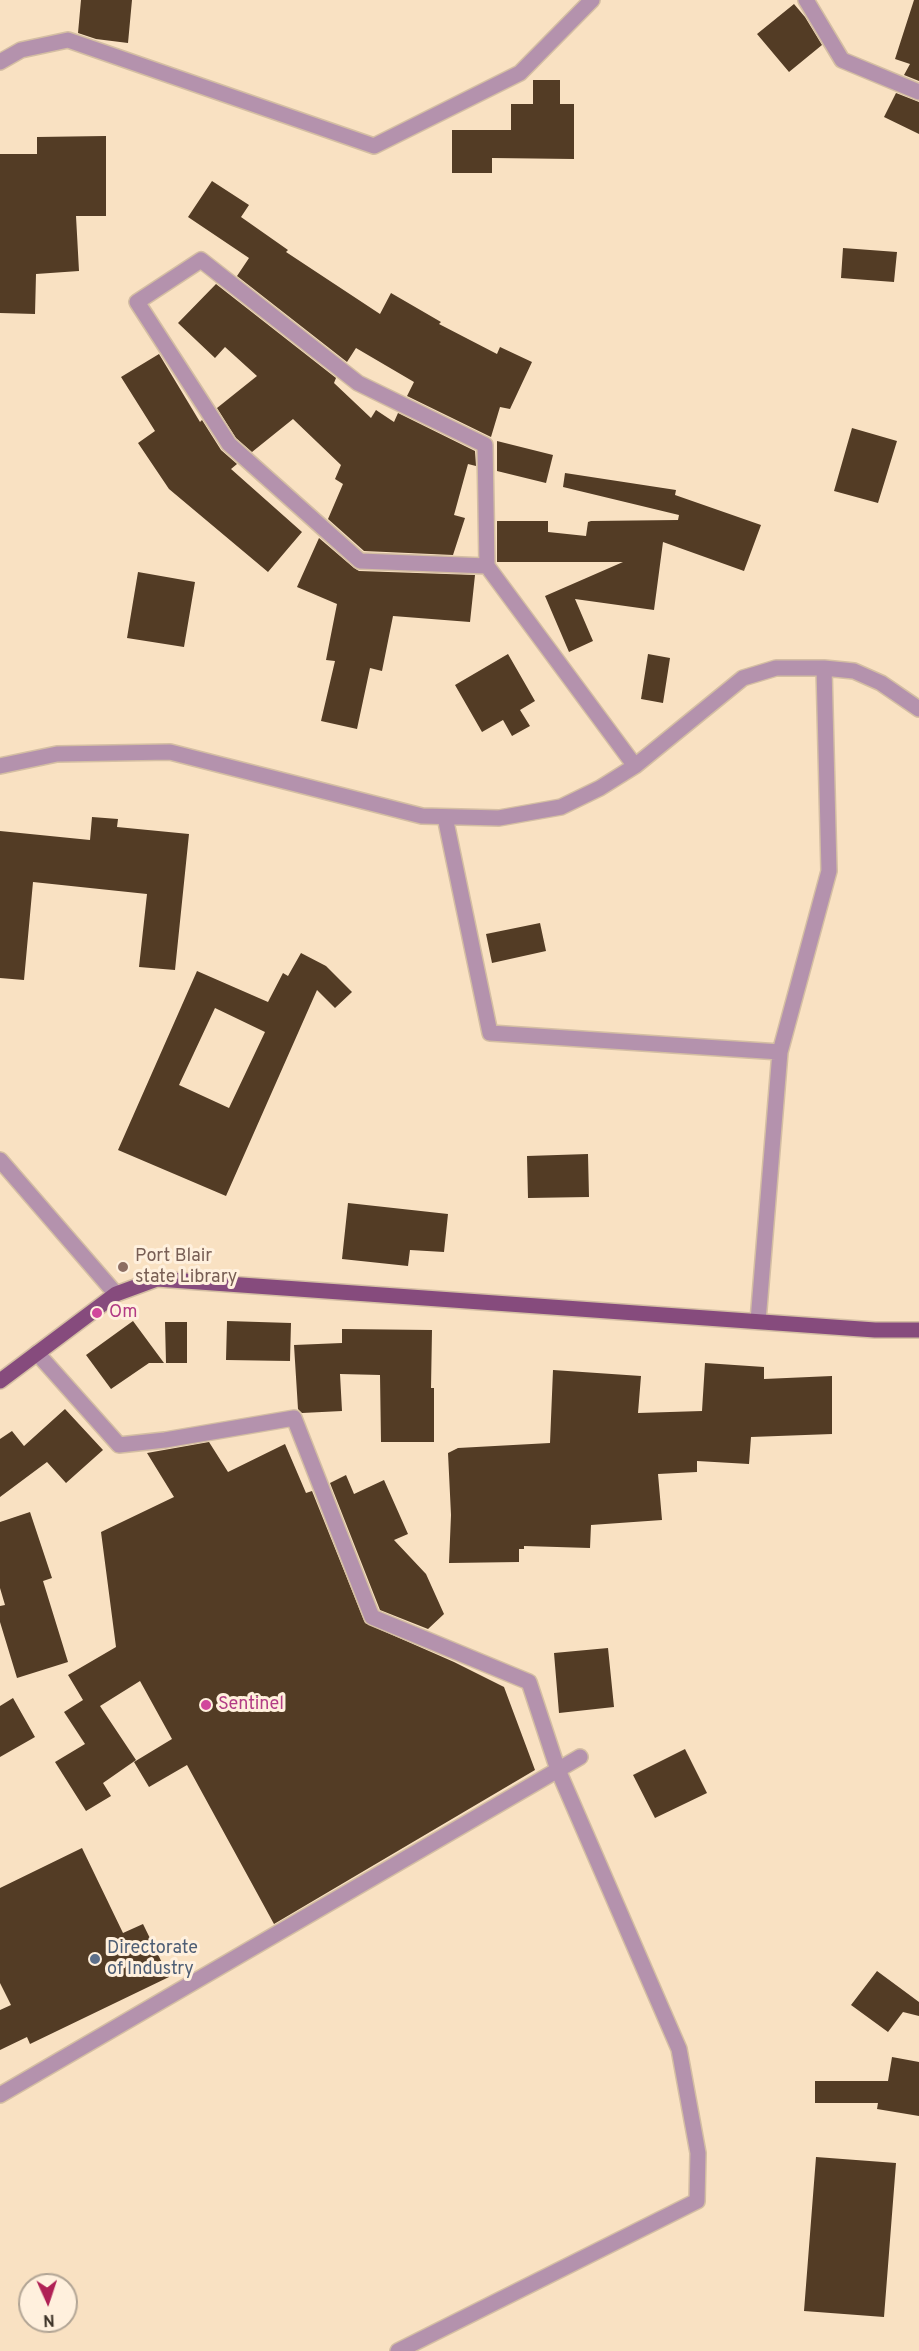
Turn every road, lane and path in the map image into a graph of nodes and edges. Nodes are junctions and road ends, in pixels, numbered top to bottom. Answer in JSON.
{"nodes":[{"id":1,"x":592,"y":0,"type":"edge"},
{"id":2,"x":806,"y":0,"type":"edge"},
{"id":3,"x":0,"y":62,"type":"edge"},
{"id":4,"x":919,"y":92,"type":"edge"},
{"id":5,"x":487,"y":566,"type":"junction"},
{"id":6,"x":824,"y":668,"type":"junction"},
{"id":7,"x":919,"y":709,"type":"edge"},
{"id":8,"x":0,"y":766,"type":"edge"},
{"id":9,"x":635,"y":766,"type":"junction"},
{"id":10,"x":445,"y":816,"type":"junction"},
{"id":11,"x":780,"y":1052,"type":"junction"},
{"id":12,"x":0,"y":1160,"type":"edge"},
{"id":13,"x":116,"y":1294,"type":"junction"},
{"id":14,"x":758,"y":1321,"type":"junction"},
{"id":15,"x":919,"y":1330,"type":"edge"},
{"id":16,"x":37,"y":1353,"type":"junction"},
{"id":17,"x":0,"y":1381,"type":"edge"},
{"id":18,"x":580,"y":1757,"type":"dead end"},
{"id":19,"x":558,"y":1770,"type":"junction"},
{"id":20,"x":0,"y":2095,"type":"edge"},
{"id":21,"x":399,"y":2351,"type":"edge"}],
"edges":[{"from":1,"to":3,"type":"street"},
{"from":2,"to":4,"type":"street"},
{"from":5,"to":5,"type":"street"},
{"from":5,"to":9,"type":"street"},
{"from":6,"to":7,"type":"street"},
{"from":6,"to":9,"type":"street"},
{"from":6,"to":11,"type":"street"},
{"from":8,"to":10,"type":"street"},
{"from":9,"to":10,"type":"street"},
{"from":10,"to":11,"type":"street"},
{"from":11,"to":14,"type":"street"},
{"from":12,"to":13,"type":"street"},
{"from":13,"to":14,"type":"main road"},
{"from":13,"to":16,"type":"main road"},
{"from":14,"to":15,"type":"main road"},
{"from":16,"to":17,"type":"main road"},
{"from":16,"to":19,"type":"street"},
{"from":18,"to":19,"type":"street"},
{"from":19,"to":20,"type":"street"},
{"from":19,"to":21,"type":"street"}]}
